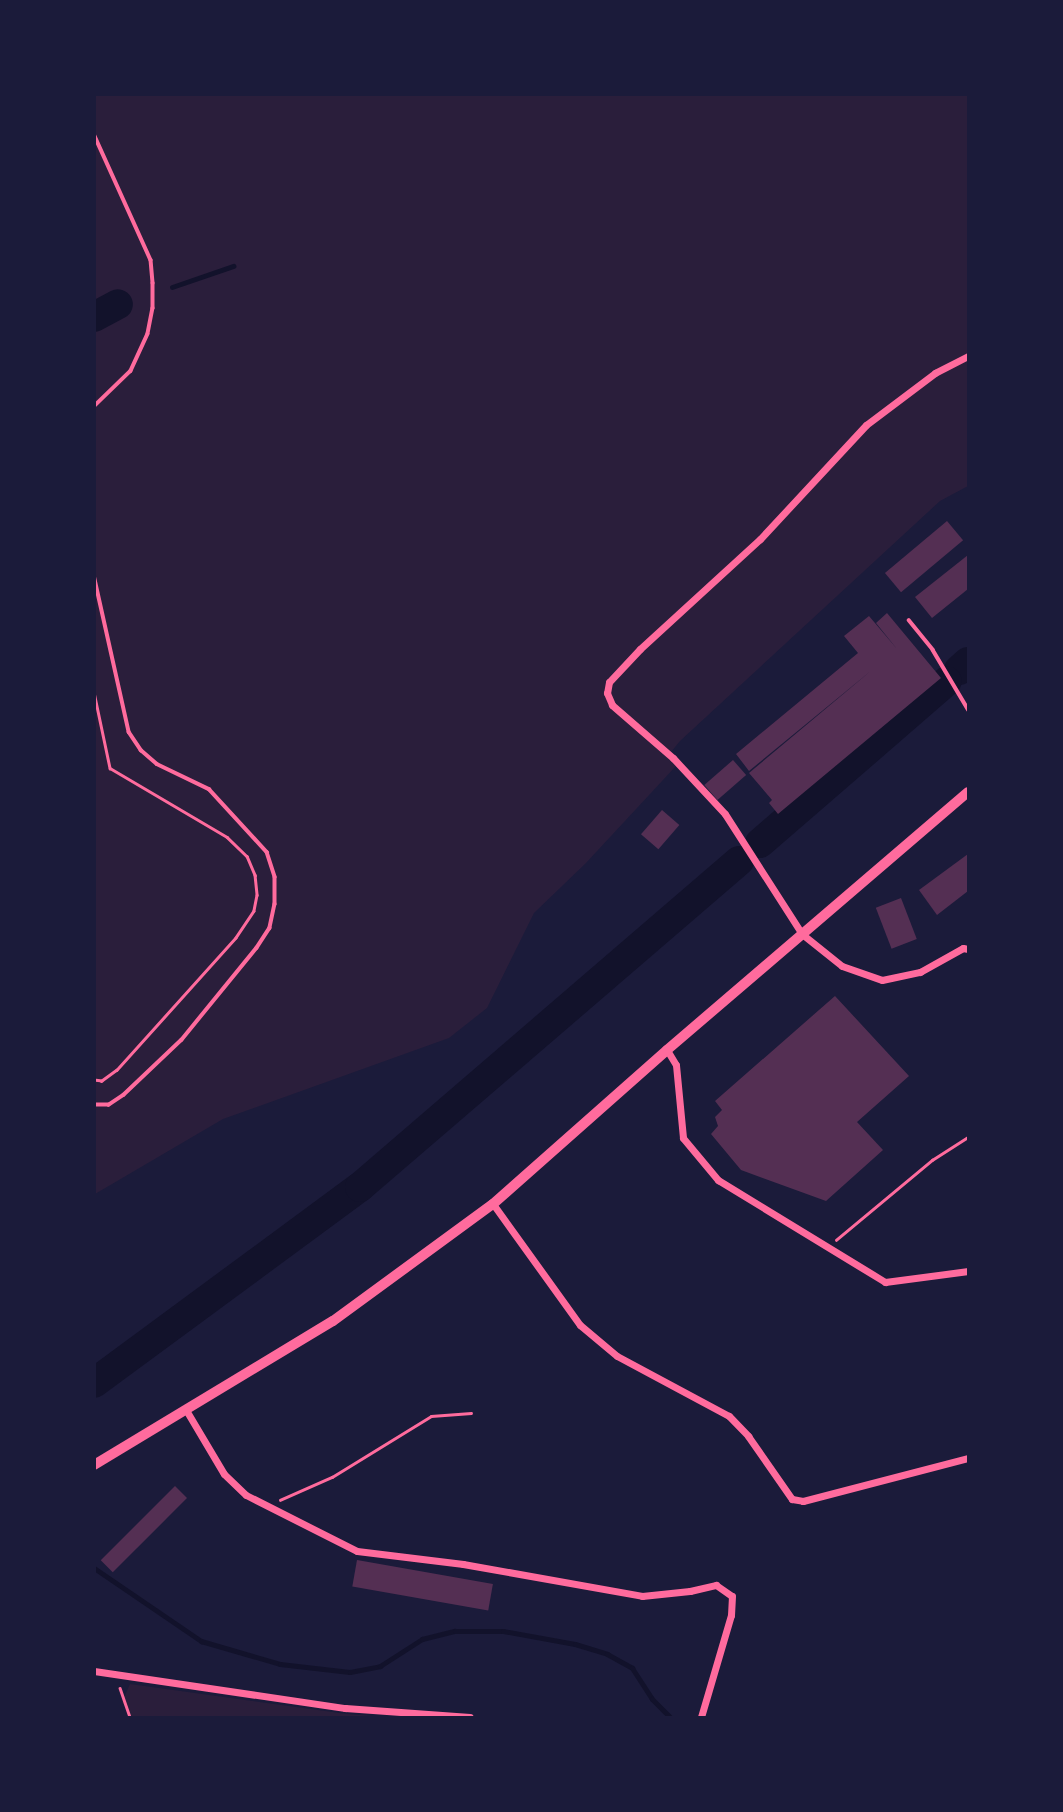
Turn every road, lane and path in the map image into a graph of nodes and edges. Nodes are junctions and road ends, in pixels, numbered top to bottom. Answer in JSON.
{"nodes":[{"id":1,"x":94,"y":134,"type":"edge"},
{"id":2,"x":94,"y":352,"type":"edge"},
{"id":3,"x":968,"y":356,"type":"edge"},
{"id":4,"x":94,"y":369,"type":"edge"},
{"id":5,"x":94,"y":407,"type":"edge"},
{"id":6,"x":94,"y":575,"type":"edge"},
{"id":7,"x":909,"y":620,"type":"dead end"},
{"id":8,"x":94,"y":692,"type":"edge"},
{"id":9,"x":968,"y":709,"type":"edge"},
{"id":10,"x":968,"y":792,"type":"edge"},
{"id":11,"x":802,"y":933,"type":"junction"},
{"id":12,"x":968,"y":949,"type":"edge"},
{"id":13,"x":667,"y":1050,"type":"junction"},
{"id":14,"x":94,"y":1080,"type":"edge"},
{"id":15,"x":94,"y":1105,"type":"edge"},
{"id":16,"x":968,"y":1137,"type":"edge"},
{"id":17,"x":493,"y":1204,"type":"junction"},
{"id":18,"x":827,"y":1248,"type":"junction"},
{"id":19,"x":968,"y":1271,"type":"edge"},
{"id":20,"x":186,"y":1410,"type":"junction"},
{"id":21,"x":471,"y":1413,"type":"dead end"},
{"id":22,"x":968,"y":1458,"type":"edge"},
{"id":23,"x":94,"y":1465,"type":"edge"},
{"id":24,"x":275,"y":1507,"type":"junction"},
{"id":25,"x":94,"y":1671,"type":"edge"},
{"id":26,"x":117,"y":1674,"type":"junction"},
{"id":27,"x":130,"y":1717,"type":"edge"},
{"id":28,"x":470,"y":1717,"type":"edge"},
{"id":29,"x":701,"y":1717,"type":"edge"}],
"edges":[{"from":1,"to":5,"type":"lane"},
{"from":2,"to":4,"type":"path"},
{"from":3,"to":11,"type":"street"},
{"from":6,"to":15,"type":"lane"},
{"from":7,"to":9,"type":"lane"},
{"from":8,"to":14,"type":"path"},
{"from":10,"to":11,"type":"main road"},
{"from":11,"to":12,"type":"street"},
{"from":11,"to":13,"type":"main road"},
{"from":13,"to":17,"type":"main road"},
{"from":13,"to":18,"type":"street"},
{"from":16,"to":18,"type":"path"},
{"from":17,"to":20,"type":"main road"},
{"from":17,"to":22,"type":"street"},
{"from":18,"to":19,"type":"street"},
{"from":20,"to":23,"type":"main road"},
{"from":20,"to":24,"type":"street"},
{"from":21,"to":24,"type":"path"},
{"from":24,"to":29,"type":"street"},
{"from":25,"to":26,"type":"street"},
{"from":26,"to":27,"type":"path"},
{"from":26,"to":28,"type":"street"}]}
